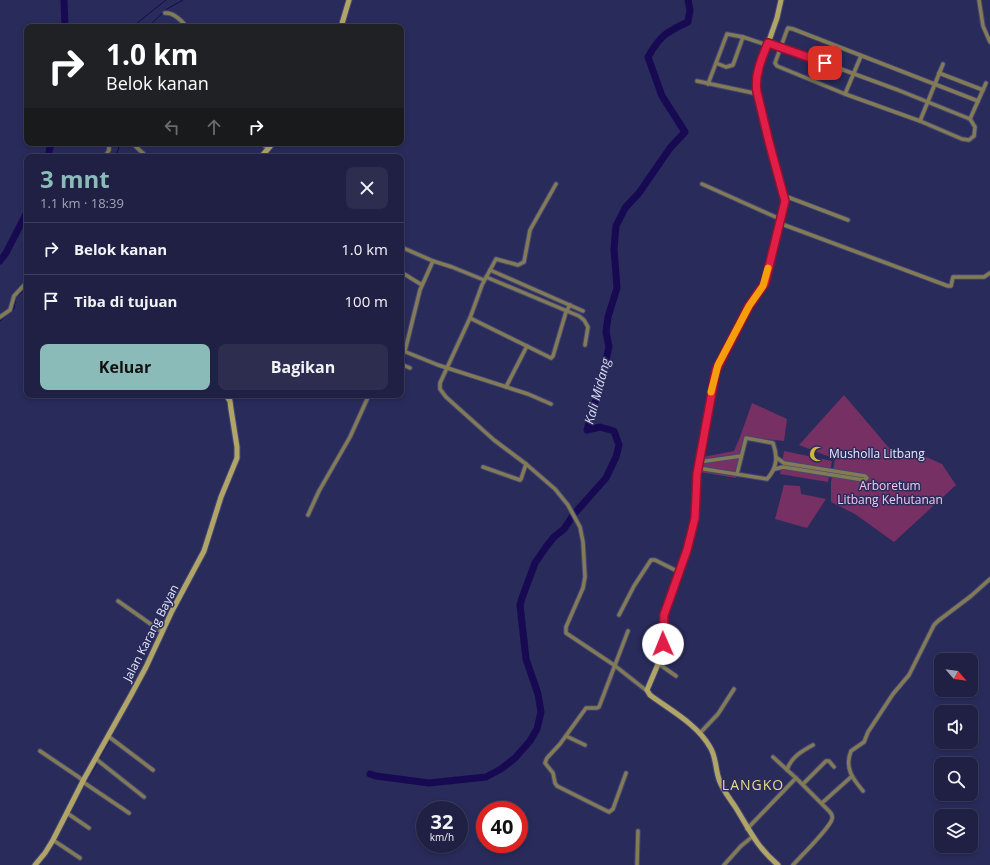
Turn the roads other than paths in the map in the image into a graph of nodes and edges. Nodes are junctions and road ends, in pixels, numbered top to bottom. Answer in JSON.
{"nodes":[{"id":1,"x":349,"y":0,"type":"edge"},
{"id":2,"x":781,"y":0,"type":"edge"},
{"id":3,"x":979,"y":0,"type":"edge"},
{"id":4,"x":165,"y":13,"type":"dead end"},
{"id":5,"x":185,"y":24,"type":"edge"},
{"id":6,"x":341,"y":24,"type":"edge"},
{"id":7,"x":743,"y":37,"type":"junction"},
{"id":8,"x":990,"y":42,"type":"edge"},
{"id":9,"x":768,"y":44,"type":"junction"},
{"id":10,"x":781,"y":46,"type":"junction"},
{"id":11,"x":861,"y":56,"type":"junction"},
{"id":12,"x":716,"y":63,"type":"junction"},
{"id":13,"x":943,"y":64,"type":"dead end"},
{"id":14,"x":940,"y":73,"type":"junction"},
{"id":15,"x":854,"y":74,"type":"junction"},
{"id":16,"x":697,"y":81,"type":"dead end"},
{"id":17,"x":986,"y":83,"type":"dead end"},
{"id":18,"x":708,"y":84,"type":"junction"},
{"id":19,"x":935,"y":84,"type":"junction"},
{"id":20,"x":983,"y":90,"type":"junction"},
{"id":21,"x":758,"y":94,"type":"junction"},
{"id":22,"x":845,"y":94,"type":"junction"},
{"id":23,"x":978,"y":100,"type":"junction"},
{"id":24,"x":928,"y":102,"type":"junction"},
{"id":25,"x":970,"y":119,"type":"junction"},
{"id":26,"x":920,"y":121,"type":"junction"},
{"id":27,"x":135,"y":146,"type":"edge"},
{"id":28,"x":264,"y":146,"type":"edge"},
{"id":29,"x":270,"y":146,"type":"edge"},
{"id":30,"x":268,"y":149,"type":"junction"},
{"id":31,"x":144,"y":154,"type":"edge"},
{"id":32,"x":264,"y":154,"type":"edge"},
{"id":33,"x":556,"y":184,"type":"dead end"},
{"id":34,"x":702,"y":184,"type":"dead end"},
{"id":35,"x":785,"y":196,"type":"junction"},
{"id":36,"x":848,"y":220,"type":"dead end"},
{"id":37,"x":779,"y":221,"type":"junction"},
{"id":38,"x":404,"y":247,"type":"edge"},
{"id":39,"x":433,"y":261,"type":"junction"},
{"id":40,"x":490,"y":270,"type":"junction"},
{"id":41,"x":990,"y":273,"type":"edge"},
{"id":42,"x":404,"y":274,"type":"edge"},
{"id":43,"x":485,"y":279,"type":"junction"},
{"id":44,"x":24,"y":285,"type":"edge"},
{"id":45,"x":422,"y":285,"type":"junction"},
{"id":46,"x":570,"y":305,"type":"junction"},
{"id":47,"x":583,"y":311,"type":"dead end"},
{"id":48,"x":567,"y":312,"type":"junction"},
{"id":49,"x":0,"y":317,"type":"edge"},
{"id":50,"x":470,"y":318,"type":"junction"},
{"id":51,"x":585,"y":345,"type":"dead end"},
{"id":52,"x":527,"y":346,"type":"junction"},
{"id":53,"x":405,"y":351,"type":"joint"},
{"id":54,"x":404,"y":365,"type":"edge"},
{"id":55,"x":410,"y":368,"type":"dead end"},
{"id":56,"x":447,"y":368,"type":"junction"},
{"id":57,"x":506,"y":387,"type":"junction"},
{"id":58,"x":227,"y":398,"type":"edge"},
{"id":59,"x":368,"y":398,"type":"edge"},
{"id":60,"x":551,"y":404,"type":"dead end"},
{"id":61,"x":741,"y":456,"type":"junction"},
{"id":62,"x":777,"y":458,"type":"junction"},
{"id":63,"x":699,"y":462,"type":"junction"},
{"id":64,"x":526,"y":464,"type":"junction"},
{"id":65,"x":783,"y":465,"type":"junction"},
{"id":66,"x":483,"y":467,"type":"dead end"},
{"id":67,"x":698,"y":468,"type":"junction"},
{"id":68,"x":775,"y":469,"type":"junction"},
{"id":69,"x":832,"y":473,"type":"junction"},
{"id":70,"x":737,"y":474,"type":"junction"},
{"id":71,"x":308,"y":515,"type":"dead end"},
{"id":72,"x":679,"y":572,"type":"junction"},
{"id":73,"x":990,"y":579,"type":"edge"},
{"id":74,"x":118,"y":601,"type":"dead end"},
{"id":75,"x":619,"y":615,"type":"dead end"},
{"id":76,"x":628,"y":631,"type":"dead end"},
{"id":77,"x":162,"y":632,"type":"junction"},
{"id":78,"x":663,"y":634,"type":"junction"},
{"id":79,"x":678,"y":635,"type":"dead end"},
{"id":80,"x":658,"y":664,"type":"junction"},
{"id":81,"x":614,"y":665,"type":"junction"},
{"id":82,"x":676,"y":676,"type":"dead end"},
{"id":83,"x":734,"y":689,"type":"dead end"},
{"id":84,"x":647,"y":691,"type":"junction"},
{"id":85,"x":700,"y":733,"type":"junction"},
{"id":86,"x":108,"y":736,"type":"junction"},
{"id":87,"x":566,"y":736,"type":"junction"},
{"id":88,"x":585,"y":745,"type":"dead end"},
{"id":89,"x":813,"y":745,"type":"dead end"},
{"id":90,"x":40,"y":751,"type":"dead end"},
{"id":91,"x":773,"y":757,"type":"dead end"},
{"id":92,"x":96,"y":758,"type":"junction"},
{"id":93,"x":834,"y":767,"type":"dead end"},
{"id":94,"x":153,"y":770,"type":"dead end"},
{"id":95,"x":787,"y":770,"type":"junction"},
{"id":96,"x":626,"y":773,"type":"dead end"},
{"id":97,"x":851,"y":777,"type":"junction"},
{"id":98,"x":796,"y":778,"type":"junction"},
{"id":99,"x":83,"y":782,"type":"junction"},
{"id":100,"x":803,"y":784,"type":"junction"},
{"id":101,"x":863,"y":791,"type":"dead end"},
{"id":102,"x":144,"y":797,"type":"dead end"},
{"id":103,"x":822,"y":803,"type":"junction"},
{"id":104,"x":67,"y":812,"type":"junction"},
{"id":105,"x":129,"y":813,"type":"dead end"},
{"id":106,"x":89,"y":828,"type":"dead end"},
{"id":107,"x":747,"y":829,"type":"junction"},
{"id":108,"x":638,"y":831,"type":"dead end"},
{"id":109,"x":752,"y":837,"type":"junction"},
{"id":110,"x":53,"y":840,"type":"junction"},
{"id":111,"x":80,"y":858,"type":"dead end"},
{"id":112,"x":35,"y":865,"type":"edge"},
{"id":113,"x":637,"y":865,"type":"edge"},
{"id":114,"x":724,"y":865,"type":"edge"},
{"id":115,"x":778,"y":865,"type":"edge"},
{"id":116,"x":793,"y":865,"type":"edge"}],
"edges":[{"from":1,"to":6,"type":"street"},
{"from":2,"to":9,"type":"street"},
{"from":3,"to":8,"type":"street"},
{"from":4,"to":5,"type":"street"},
{"from":7,"to":9,"type":"street"},
{"from":7,"to":12,"type":"street"},
{"from":7,"to":12,"type":"street"},
{"from":9,"to":10,"type":"street"},
{"from":9,"to":21,"type":"street"},
{"from":10,"to":11,"type":"street"},
{"from":10,"to":15,"type":"street"},
{"from":10,"to":22,"type":"street"},
{"from":11,"to":15,"type":"street"},
{"from":11,"to":19,"type":"street"},
{"from":12,"to":18,"type":"street"},
{"from":13,"to":14,"type":"street"},
{"from":14,"to":19,"type":"street"},
{"from":14,"to":20,"type":"street"},
{"from":15,"to":22,"type":"street"},
{"from":15,"to":24,"type":"street"},
{"from":16,"to":18,"type":"street"},
{"from":17,"to":20,"type":"street"},
{"from":18,"to":21,"type":"street"},
{"from":19,"to":23,"type":"street"},
{"from":19,"to":24,"type":"street"},
{"from":20,"to":23,"type":"street"},
{"from":21,"to":35,"type":"street"},
{"from":22,"to":26,"type":"street"},
{"from":23,"to":25,"type":"street"},
{"from":24,"to":25,"type":"street"},
{"from":24,"to":26,"type":"street"},
{"from":25,"to":26,"type":"street"},
{"from":27,"to":31,"type":"street"},
{"from":28,"to":30,"type":"street"},
{"from":29,"to":30,"type":"street"},
{"from":30,"to":32,"type":"street"},
{"from":33,"to":40,"type":"street"},
{"from":34,"to":37,"type":"street"},
{"from":35,"to":36,"type":"street"},
{"from":35,"to":37,"type":"street"},
{"from":37,"to":41,"type":"street"},
{"from":37,"to":63,"type":"street"},
{"from":38,"to":39,"type":"street"},
{"from":39,"to":43,"type":"street"},
{"from":39,"to":45,"type":"street"},
{"from":40,"to":43,"type":"street"},
{"from":40,"to":46,"type":"street"},
{"from":42,"to":45,"type":"street"},
{"from":43,"to":48,"type":"street"},
{"from":43,"to":50,"type":"street"},
{"from":44,"to":49,"type":"street"},
{"from":45,"to":53,"type":"street"},
{"from":46,"to":47,"type":"street"},
{"from":46,"to":48,"type":"street"},
{"from":48,"to":51,"type":"street"},
{"from":48,"to":52,"type":"street"},
{"from":50,"to":52,"type":"street"},
{"from":50,"to":56,"type":"street"},
{"from":52,"to":57,"type":"street"},
{"from":53,"to":56,"type":"street"},
{"from":54,"to":55,"type":"street"},
{"from":56,"to":57,"type":"street"},
{"from":56,"to":64,"type":"street"},
{"from":57,"to":60,"type":"street"},
{"from":58,"to":77,"type":"street","name":"Jalan Karang Bayan"},
{"from":59,"to":71,"type":"street"},
{"from":61,"to":62,"type":"street"},
{"from":61,"to":63,"type":"street"},
{"from":61,"to":70,"type":"street"},
{"from":62,"to":65,"type":"street"},
{"from":62,"to":68,"type":"street"},
{"from":63,"to":67,"type":"street"},
{"from":64,"to":66,"type":"street"},
{"from":64,"to":81,"type":"street"},
{"from":65,"to":68,"type":"street"},
{"from":65,"to":69,"type":"street"},
{"from":67,"to":70,"type":"street"},
{"from":67,"to":72,"type":"street"},
{"from":68,"to":70,"type":"street"},
{"from":69,"to":69,"type":"street"},
{"from":72,"to":75,"type":"street"},
{"from":72,"to":78,"type":"street"},
{"from":73,"to":97,"type":"street"},
{"from":74,"to":77,"type":"street"},
{"from":76,"to":81,"type":"street"},
{"from":77,"to":86,"type":"street","name":"Jalan Karang Bayan"},
{"from":78,"to":79,"type":"street"},
{"from":78,"to":80,"type":"street"},
{"from":80,"to":82,"type":"street"},
{"from":80,"to":84,"type":"street"},
{"from":81,"to":84,"type":"street"},
{"from":81,"to":87,"type":"street"},
{"from":83,"to":85,"type":"street"},
{"from":84,"to":85,"type":"street"},
{"from":85,"to":107,"type":"street"},
{"from":86,"to":92,"type":"street","name":"Jalan Karang Bayan"},
{"from":86,"to":94,"type":"street"},
{"from":87,"to":88,"type":"street"},
{"from":87,"to":96,"type":"street"},
{"from":89,"to":95,"type":"street"},
{"from":90,"to":99,"type":"street"},
{"from":91,"to":95,"type":"street"},
{"from":92,"to":99,"type":"street","name":"Jalan Karang Bayan"},
{"from":92,"to":102,"type":"street"},
{"from":93,"to":100,"type":"street"},
{"from":95,"to":98,"type":"street"},
{"from":97,"to":101,"type":"street"},
{"from":97,"to":103,"type":"street"},
{"from":98,"to":100,"type":"street"},
{"from":98,"to":107,"type":"street"},
{"from":99,"to":104,"type":"street","name":"Jalan Karang Bayan"},
{"from":99,"to":105,"type":"street"},
{"from":100,"to":103,"type":"street"},
{"from":103,"to":116,"type":"street"},
{"from":104,"to":106,"type":"street"},
{"from":104,"to":110,"type":"street","name":"Jalan Karang Bayan"},
{"from":107,"to":109,"type":"street"},
{"from":108,"to":113,"type":"street"},
{"from":109,"to":114,"type":"street"},
{"from":109,"to":115,"type":"street"},
{"from":110,"to":111,"type":"street"},
{"from":110,"to":112,"type":"street","name":"Jalan Karang Bayan"}]}
